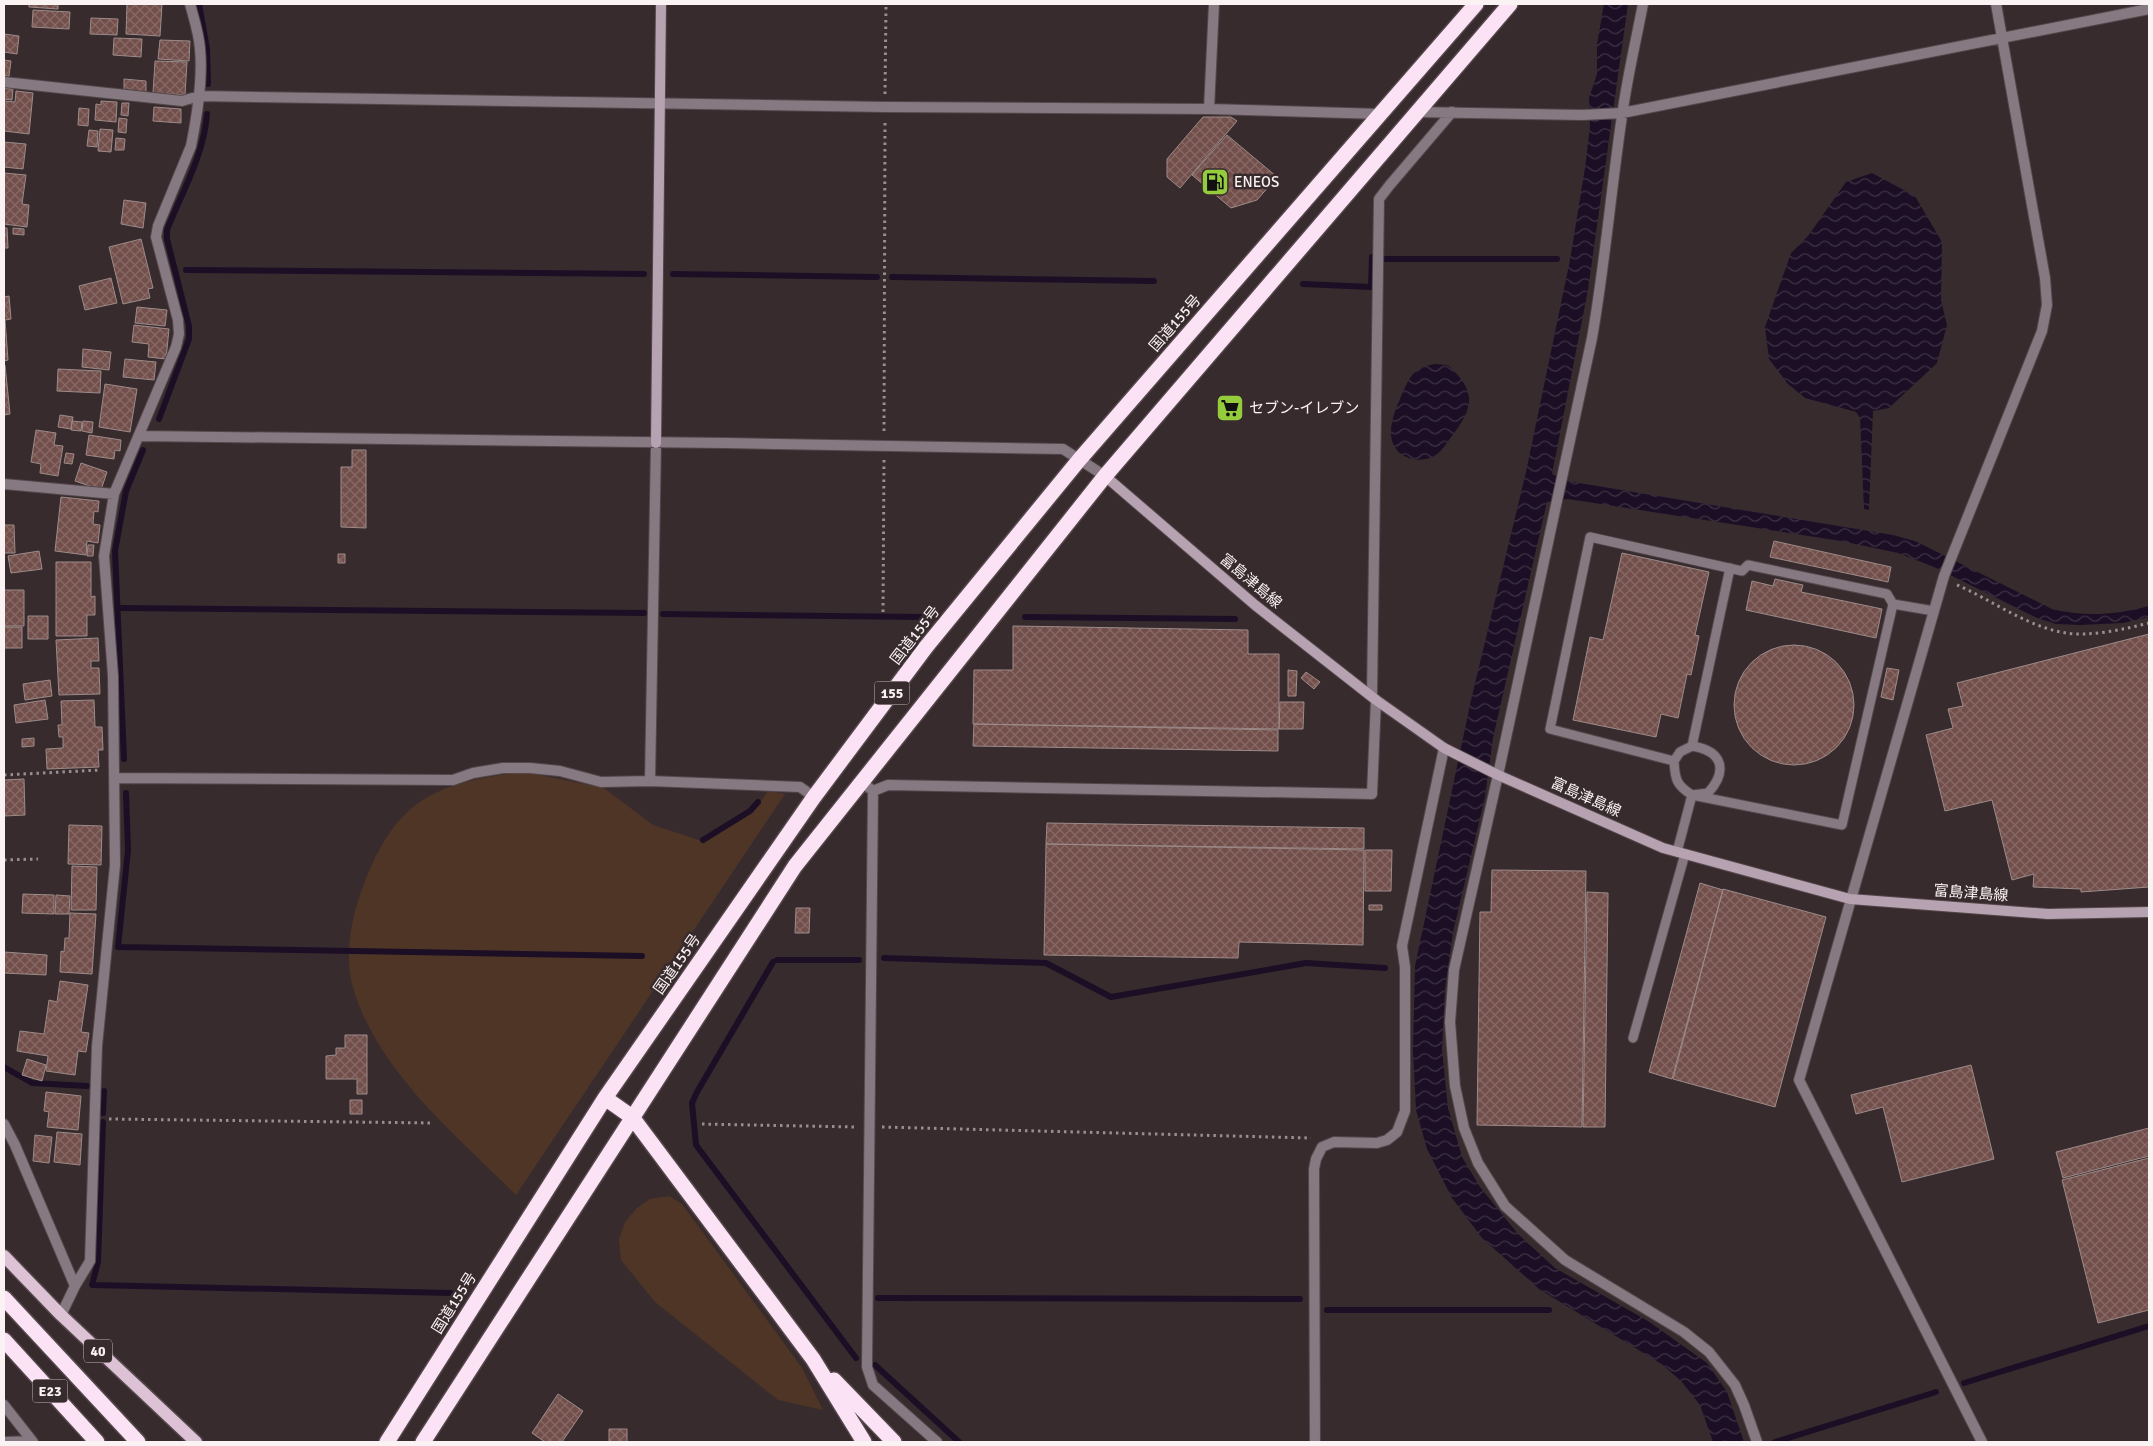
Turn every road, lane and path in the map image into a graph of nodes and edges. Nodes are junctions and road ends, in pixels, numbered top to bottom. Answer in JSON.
{"nodes":[{"id":1,"x":190,"y":4,"type":"edge"},
{"id":2,"x":661,"y":4,"type":"edge"},
{"id":3,"x":886,"y":4,"type":"edge"},
{"id":4,"x":1214,"y":4,"type":"edge"},
{"id":5,"x":1476,"y":4,"type":"edge"},
{"id":6,"x":1510,"y":4,"type":"edge"},
{"id":7,"x":1643,"y":4,"type":"edge"},
{"id":8,"x":1996,"y":4,"type":"edge"},
{"id":9,"x":2149,"y":9,"type":"edge"},
{"id":10,"x":2003,"y":38,"type":"junction"},
{"id":11,"x":4,"y":82,"type":"edge"},
{"id":12,"x":198,"y":96,"type":"junction"},
{"id":13,"x":660,"y":104,"type":"junction"},
{"id":14,"x":885,"y":107,"type":"junction"},
{"id":15,"x":1209,"y":109,"type":"junction"},
{"id":16,"x":1416,"y":112,"type":"junction"},
{"id":17,"x":1452,"y":112,"type":"junction"},
{"id":18,"x":1622,"y":113,"type":"junction"},
{"id":19,"x":1381,"y":114,"type":"junction"},
{"id":20,"x":140,"y":436,"type":"junction"},
{"id":21,"x":656,"y":443,"type":"junction"},
{"id":22,"x":884,"y":446,"type":"junction"},
{"id":23,"x":1079,"y":460,"type":"junction"},
{"id":24,"x":1105,"y":476,"type":"junction"},
{"id":25,"x":4,"y":484,"type":"edge"},
{"id":26,"x":114,"y":494,"type":"junction"},
{"id":27,"x":1730,"y":568,"type":"junction"},
{"id":28,"x":1943,"y":577,"type":"junction"},
{"id":29,"x":1893,"y":604,"type":"junction"},
{"id":30,"x":1934,"y":611,"type":"junction"},
{"id":31,"x":883,"y":612,"type":"dead end"},
{"id":32,"x":2149,"y":623,"type":"edge"},
{"id":33,"x":1374,"y":698,"type":"junction"},
{"id":34,"x":1692,"y":746,"type":"junction"},
{"id":35,"x":1444,"y":748,"type":"junction"},
{"id":36,"x":1674,"y":761,"type":"junction"},
{"id":37,"x":115,"y":773,"type":"junction"},
{"id":38,"x":4,"y":775,"type":"edge"},
{"id":39,"x":1498,"y":775,"type":"junction"},
{"id":40,"x":650,"y":781,"type":"junction"},
{"id":41,"x":868,"y":786,"type":"junction"},
{"id":42,"x":1692,"y":795,"type":"junction"},
{"id":43,"x":814,"y":797,"type":"junction"},
{"id":44,"x":1681,"y":853,"type":"junction"},
{"id":45,"x":38,"y":859,"type":"dead end"},
{"id":46,"x":4,"y":860,"type":"edge"},
{"id":47,"x":1850,"y":899,"type":"junction"},
{"id":48,"x":2149,"y":912,"type":"edge"},
{"id":49,"x":1633,"y":1038,"type":"dead end"},
{"id":50,"x":605,"y":1098,"type":"junction"},
{"id":51,"x":632,"y":1117,"type":"junction"},
{"id":52,"x":95,"y":1118,"type":"junction"},
{"id":53,"x":433,"y":1123,"type":"dead end"},
{"id":54,"x":4,"y":1124,"type":"edge"},
{"id":55,"x":702,"y":1124,"type":"dead end"},
{"id":56,"x":870,"y":1127,"type":"junction"},
{"id":57,"x":1334,"y":1142,"type":"junction"},
{"id":58,"x":4,"y":1256,"type":"edge"},
{"id":59,"x":75,"y":1286,"type":"junction"},
{"id":60,"x":4,"y":1298,"type":"edge"},
{"id":61,"x":61,"y":1315,"type":"junction"},
{"id":62,"x":4,"y":1340,"type":"edge"},
{"id":63,"x":813,"y":1359,"type":"junction"},
{"id":64,"x":4,"y":1405,"type":"edge"},
{"id":65,"x":79,"y":1424,"type":"junction"},
{"id":66,"x":33,"y":1441,"type":"edge"},
{"id":67,"x":4,"y":1442,"type":"edge"},
{"id":68,"x":90,"y":1442,"type":"edge"},
{"id":69,"x":97,"y":1442,"type":"edge"},
{"id":70,"x":138,"y":1442,"type":"edge"},
{"id":71,"x":196,"y":1442,"type":"edge"},
{"id":72,"x":387,"y":1442,"type":"edge"},
{"id":73,"x":423,"y":1442,"type":"edge"},
{"id":74,"x":864,"y":1442,"type":"edge"},
{"id":75,"x":894,"y":1442,"type":"edge"},
{"id":76,"x":937,"y":1442,"type":"edge"},
{"id":77,"x":1315,"y":1442,"type":"edge"},
{"id":78,"x":1757,"y":1442,"type":"edge"},
{"id":79,"x":1982,"y":1442,"type":"edge"}],
"edges":[{"from":1,"to":12,"type":"street"},
{"from":2,"to":13,"type":"main road"},
{"from":3,"to":14,"type":"path"},
{"from":4,"to":15,"type":"street"},
{"from":5,"to":19,"type":"highway","name":"国道155号","number":"155"},
{"from":6,"to":16,"type":"highway","number":"155"},
{"from":7,"to":18,"type":"street"},
{"from":8,"to":10,"type":"street"},
{"from":9,"to":10,"type":"street"},
{"from":10,"to":18,"type":"street"},
{"from":10,"to":28,"type":"street"},
{"from":11,"to":12,"type":"street"},
{"from":12,"to":13,"type":"street"},
{"from":12,"to":20,"type":"street"},
{"from":13,"to":14,"type":"street"},
{"from":13,"to":21,"type":"main road"},
{"from":14,"to":15,"type":"street"},
{"from":14,"to":22,"type":"path"},
{"from":15,"to":19,"type":"street"},
{"from":16,"to":17,"type":"street"},
{"from":16,"to":24,"type":"highway","number":"155"},
{"from":17,"to":18,"type":"street"},
{"from":17,"to":33,"type":"street"},
{"from":18,"to":39,"type":"street"},
{"from":19,"to":23,"type":"highway","name":"国道155号","number":"155"},
{"from":20,"to":21,"type":"street"},
{"from":20,"to":26,"type":"street"},
{"from":21,"to":22,"type":"street"},
{"from":21,"to":40,"type":"street"},
{"from":22,"to":23,"type":"street"},
{"from":22,"to":31,"type":"path"},
{"from":23,"to":24,"type":"street"},
{"from":23,"to":43,"type":"highway","name":"国道155号","number":"155"},
{"from":24,"to":33,"type":"main road","name":"富島津島線"},
{"from":24,"to":41,"type":"highway","number":"155"},
{"from":25,"to":26,"type":"street"},
{"from":26,"to":37,"type":"street"},
{"from":27,"to":29,"type":"lane"},
{"from":27,"to":34,"type":"lane"},
{"from":27,"to":36,"type":"lane"},
{"from":28,"to":30,"type":"street"},
{"from":28,"to":32,"type":"path"},
{"from":29,"to":30,"type":"lane"},
{"from":29,"to":42,"type":"lane"},
{"from":30,"to":47,"type":"street"},
{"from":33,"to":35,"type":"main road","name":"富島津島線"},
{"from":33,"to":41,"type":"street"},
{"from":34,"to":36,"type":"lane"},
{"from":34,"to":42,"type":"lane"},
{"from":35,"to":39,"type":"main road","name":"富島津島線"},
{"from":35,"to":57,"type":"street"},
{"from":36,"to":42,"type":"lane"},
{"from":37,"to":38,"type":"path"},
{"from":37,"to":40,"type":"street"},
{"from":37,"to":52,"type":"street"},
{"from":39,"to":44,"type":"main road","name":"富島津島線"},
{"from":39,"to":78,"type":"street"},
{"from":40,"to":43,"type":"street"},
{"from":41,"to":51,"type":"highway","number":"155"},
{"from":41,"to":56,"type":"street"},
{"from":42,"to":44,"type":"lane"},
{"from":43,"to":50,"type":"highway","name":"国道155号","number":"155"},
{"from":44,"to":47,"type":"main road","name":"富島津島線"},
{"from":44,"to":49,"type":"lane"},
{"from":45,"to":46,"type":"path"},
{"from":47,"to":48,"type":"main road","name":"富島津島線"},
{"from":47,"to":79,"type":"street"},
{"from":50,"to":51,"type":"highway"},
{"from":50,"to":72,"type":"highway","name":"国道155号","number":"155"},
{"from":51,"to":63,"type":"highway"},
{"from":51,"to":73,"type":"highway","number":"155"},
{"from":52,"to":53,"type":"path"},
{"from":52,"to":59,"type":"street"},
{"from":54,"to":59,"type":"street"},
{"from":55,"to":56,"type":"path"},
{"from":56,"to":57,"type":"path"},
{"from":56,"to":76,"type":"street"},
{"from":57,"to":77,"type":"street"},
{"from":58,"to":61,"type":"main road","number":"40"},
{"from":59,"to":61,"type":"street"},
{"from":60,"to":70,"type":"highway","number":"E23"},
{"from":61,"to":71,"type":"main road","number":"40"},
{"from":62,"to":65,"type":"highway","number":"E23"},
{"from":63,"to":74,"type":"highway"},
{"from":63,"to":75,"type":"highway"},
{"from":64,"to":66,"type":"street"},
{"from":65,"to":68,"type":"highway"},
{"from":65,"to":69,"type":"highway","number":"E23"},
{"from":66,"to":67,"type":"street"}]}
